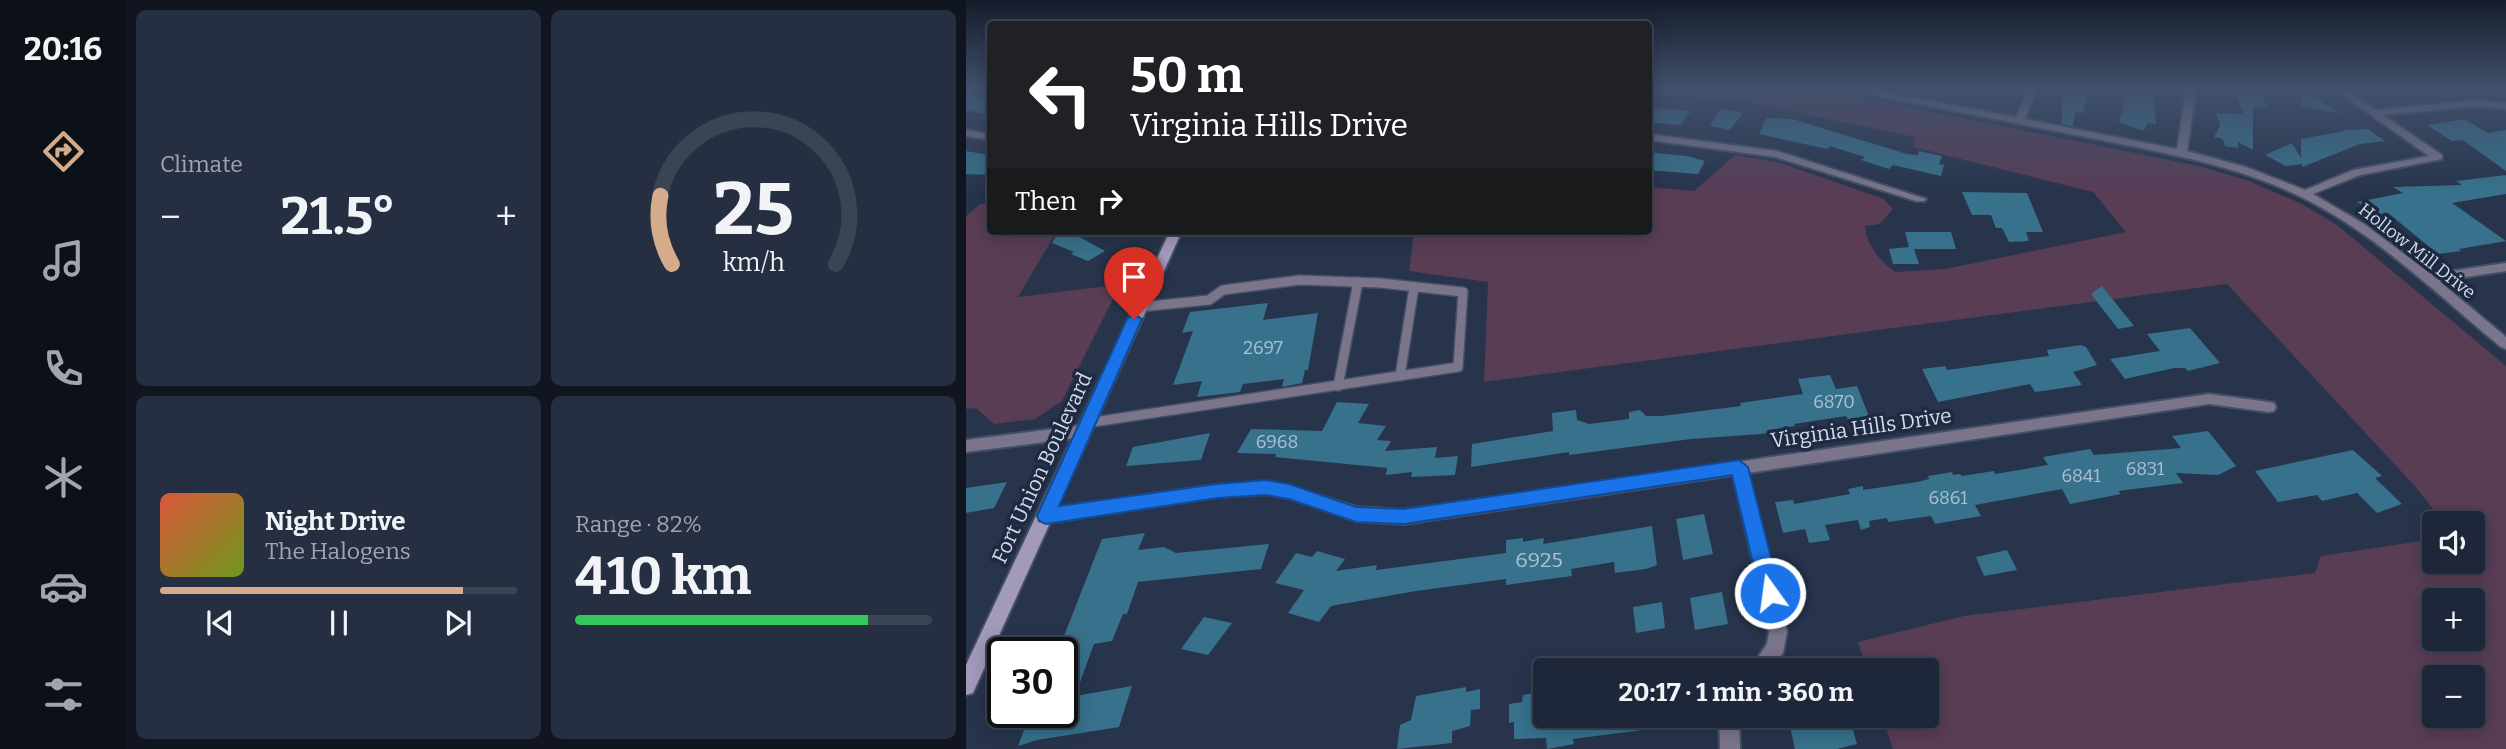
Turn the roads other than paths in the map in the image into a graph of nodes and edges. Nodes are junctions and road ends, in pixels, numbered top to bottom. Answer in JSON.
{"nodes":[{"id":1,"x":2030,"y":123,"type":"edge"},
{"id":2,"x":2187,"y":123,"type":"edge"},
{"id":3,"x":2389,"y":123,"type":"edge"},
{"id":4,"x":966,"y":133,"type":"edge"},
{"id":5,"x":987,"y":136,"type":"edge"},
{"id":6,"x":1652,"y":138,"type":"edge"},
{"id":7,"x":2182,"y":153,"type":"junction"},
{"id":8,"x":2305,"y":194,"type":"junction"},
{"id":9,"x":1920,"y":200,"type":"dead end"},
{"id":10,"x":1174,"y":235,"type":"edge"},
{"id":11,"x":2506,"y":267,"type":"edge"},
{"id":12,"x":2426,"y":279,"type":"junction"},
{"id":13,"x":1358,"y":282,"type":"junction"},
{"id":14,"x":1414,"y":287,"type":"junction"},
{"id":15,"x":1140,"y":307,"type":"junction"},
{"id":16,"x":2506,"y":344,"type":"edge"},
{"id":17,"x":1400,"y":376,"type":"junction"},
{"id":18,"x":1338,"y":386,"type":"junction"},
{"id":19,"x":2269,"y":407,"type":"dead end"},
{"id":20,"x":1086,"y":427,"type":"junction"},
{"id":21,"x":966,"y":446,"type":"edge"},
{"id":22,"x":1739,"y":467,"type":"junction"},
{"id":23,"x":1046,"y":516,"type":"junction"},
{"id":24,"x":1767,"y":658,"type":"edge"},
{"id":25,"x":972,"y":659,"type":"edge"},
{"id":26,"x":966,"y":686,"type":"edge"},
{"id":27,"x":1729,"y":728,"type":"edge"},
{"id":28,"x":1730,"y":749,"type":"edge"}],
"edges":[{"from":1,"to":7,"type":"street","name":"Hollow Mill Drive"},
{"from":2,"to":7,"type":"street"},
{"from":3,"to":8,"type":"street"},
{"from":4,"to":5,"type":"street"},
{"from":6,"to":9,"type":"street"},
{"from":7,"to":8,"type":"street","name":"Hollow Mill Drive"},
{"from":8,"to":12,"type":"street","name":"Hollow Mill Drive"},
{"from":10,"to":15,"type":"main road","name":"Fort Union Boulevard"},
{"from":11,"to":12,"type":"street"},
{"from":12,"to":16,"type":"street","name":"Hollow Mill Drive"},
{"from":13,"to":14,"type":"lane"},
{"from":13,"to":15,"type":"lane"},
{"from":13,"to":18,"type":"lane"},
{"from":14,"to":17,"type":"lane"},
{"from":14,"to":17,"type":"lane"},
{"from":15,"to":20,"type":"main road","name":"Fort Union Boulevard"},
{"from":17,"to":18,"type":"lane"},
{"from":18,"to":20,"type":"lane"},
{"from":19,"to":22,"type":"street","name":"Virginia Hills Drive"},
{"from":20,"to":21,"type":"street"},
{"from":20,"to":23,"type":"main road","name":"Fort Union Boulevard"},
{"from":22,"to":23,"type":"street","name":"Virginia Hills Drive"},
{"from":22,"to":24,"type":"street"},
{"from":23,"to":25,"type":"main road","name":"Fort Union Boulevard"},
{"from":25,"to":26,"type":"main road","name":"Fort Union Boulevard"},
{"from":27,"to":28,"type":"street"}]}
